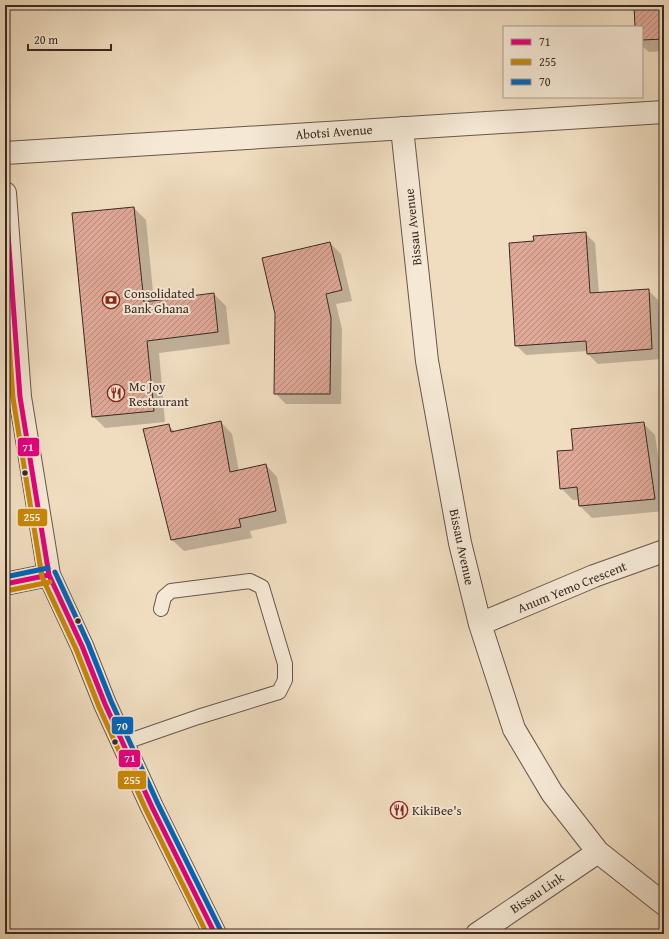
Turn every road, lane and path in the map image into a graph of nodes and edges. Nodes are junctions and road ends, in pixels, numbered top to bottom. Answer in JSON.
{"nodes":[{"id":1,"x":664,"y":112,"type":"edge"},
{"id":2,"x":402,"y":128,"type":"junction"},
{"id":3,"x":5,"y":152,"type":"edge"},
{"id":4,"x":5,"y":193,"type":"edge"},
{"id":5,"x":664,"y":551,"type":"edge"},
{"id":6,"x":49,"y":574,"type":"junction"},
{"id":7,"x":5,"y":584,"type":"edge"},
{"id":8,"x":161,"y":609,"type":"dead end"},
{"id":9,"x":480,"y":624,"type":"junction"},
{"id":10,"x":123,"y":743,"type":"junction"},
{"id":11,"x":598,"y":852,"type":"junction"},
{"id":12,"x":664,"y":904,"type":"edge"},
{"id":13,"x":215,"y":934,"type":"edge"},
{"id":14,"x":477,"y":934,"type":"edge"}],
"edges":[{"from":1,"to":2,"type":"street","name":"Abotsi Avenue"},
{"from":2,"to":3,"type":"street","name":"Abotsi Avenue"},
{"from":2,"to":9,"type":"street","name":"Bissau Avenue"},
{"from":4,"to":6,"type":"street"},
{"from":5,"to":9,"type":"street","name":"Anum Yemo Crescent"},
{"from":6,"to":7,"type":"street"},
{"from":6,"to":10,"type":"street"},
{"from":8,"to":10,"type":"lane"},
{"from":9,"to":11,"type":"street","name":"Bissau Avenue"},
{"from":10,"to":13,"type":"street"},
{"from":11,"to":12,"type":"street","name":"Bissau Avenue"},
{"from":11,"to":14,"type":"street","name":"Bissau Link"}]}
